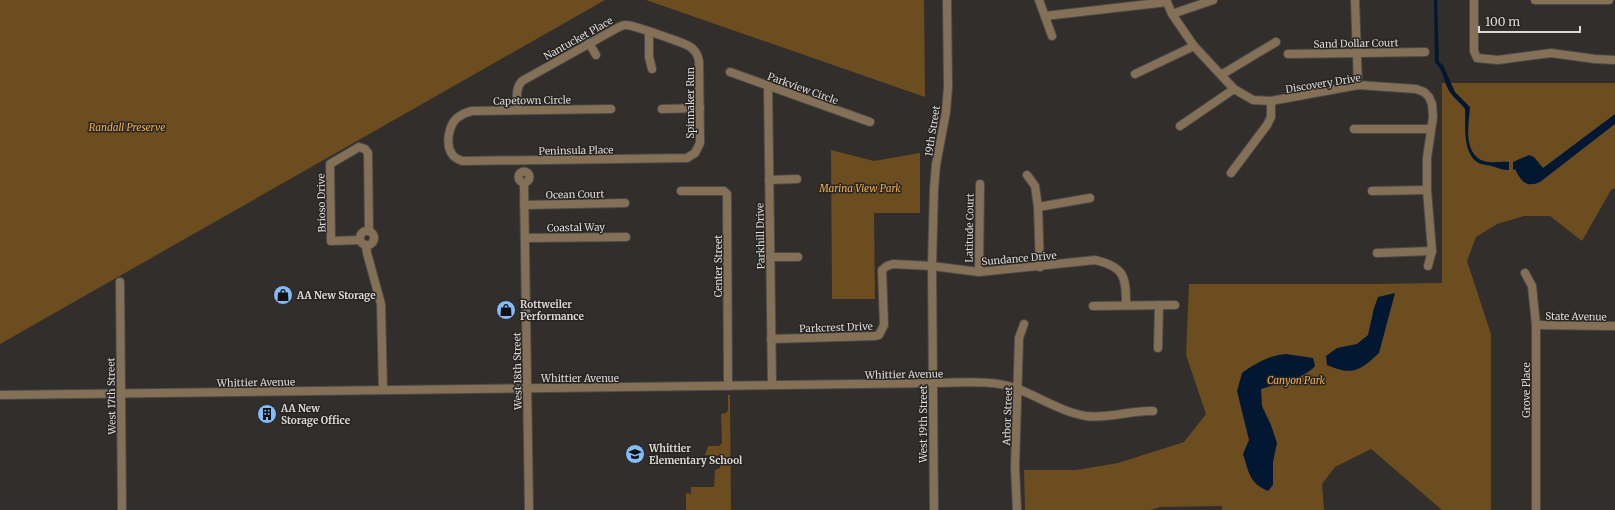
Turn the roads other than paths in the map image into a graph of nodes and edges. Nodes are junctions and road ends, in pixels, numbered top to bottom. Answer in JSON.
{"nodes":[{"id":1,"x":947,"y":0,"type":"edge"},
{"id":2,"x":1039,"y":0,"type":"edge"},
{"id":3,"x":1213,"y":0,"type":"edge"},
{"id":4,"x":1355,"y":0,"type":"edge"},
{"id":5,"x":1474,"y":0,"type":"edge"},
{"id":6,"x":1478,"y":0,"type":"edge"},
{"id":7,"x":1535,"y":0,"type":"edge"},
{"id":8,"x":1609,"y":0,"type":"edge"},
{"id":9,"x":1167,"y":1,"type":"edge"},
{"id":10,"x":1172,"y":14,"type":"junction"},
{"id":11,"x":1044,"y":16,"type":"junction"},
{"id":12,"x":649,"y":32,"type":"junction"},
{"id":13,"x":1052,"y":36,"type":"dead end"},
{"id":14,"x":1276,"y":42,"type":"dead end"},
{"id":15,"x":590,"y":43,"type":"junction"},
{"id":16,"x":1194,"y":46,"type":"junction"},
{"id":17,"x":1425,"y":52,"type":"dead end"},
{"id":18,"x":696,"y":53,"type":"joint"},
{"id":19,"x":1356,"y":53,"type":"junction"},
{"id":20,"x":1288,"y":54,"type":"dead end"},
{"id":21,"x":596,"y":55,"type":"dead end"},
{"id":22,"x":1615,"y":60,"type":"edge"},
{"id":23,"x":652,"y":69,"type":"dead end"},
{"id":24,"x":730,"y":72,"type":"dead end"},
{"id":25,"x":1135,"y":74,"type":"dead end"},
{"id":26,"x":1221,"y":75,"type":"junction"},
{"id":27,"x":768,"y":86,"type":"junction"},
{"id":28,"x":1358,"y":86,"type":"junction"},
{"id":29,"x":1234,"y":89,"type":"junction"},
{"id":30,"x":1271,"y":101,"type":"junction"},
{"id":31,"x":662,"y":108,"type":"dead end"},
{"id":32,"x":700,"y":108,"type":"junction"},
{"id":33,"x":610,"y":109,"type":"dead end"},
{"id":34,"x":517,"y":110,"type":"junction"},
{"id":35,"x":870,"y":122,"type":"dead end"},
{"id":36,"x":1180,"y":126,"type":"dead end"},
{"id":37,"x":1354,"y":129,"type":"dead end"},
{"id":38,"x":1431,"y":129,"type":"junction"},
{"id":39,"x":695,"y":153,"type":"joint"},
{"id":40,"x":456,"y":159,"type":"joint"},
{"id":41,"x":518,"y":160,"type":"junction"},
{"id":42,"x":531,"y":160,"type":"junction"},
{"id":43,"x":1232,"y":173,"type":"dead end"},
{"id":44,"x":520,"y":174,"type":"junction"},
{"id":45,"x":529,"y":175,"type":"junction"},
{"id":46,"x":1027,"y":175,"type":"dead end"},
{"id":47,"x":797,"y":179,"type":"dead end"},
{"id":48,"x":769,"y":180,"type":"junction"},
{"id":49,"x":524,"y":183,"type":"junction"},
{"id":50,"x":980,"y":184,"type":"dead end"},
{"id":51,"x":1427,"y":190,"type":"junction"},
{"id":52,"x":681,"y":191,"type":"dead end"},
{"id":53,"x":1372,"y":191,"type":"dead end"},
{"id":54,"x":1090,"y":198,"type":"dead end"},
{"id":55,"x":625,"y":203,"type":"dead end"},
{"id":56,"x":524,"y":204,"type":"junction"},
{"id":57,"x":1038,"y":207,"type":"junction"},
{"id":58,"x":369,"y":231,"type":"junction"},
{"id":59,"x":626,"y":237,"type":"dead end"},
{"id":60,"x":525,"y":238,"type":"junction"},
{"id":61,"x":363,"y":243,"type":"junction"},
{"id":62,"x":1432,"y":251,"type":"junction"},
{"id":63,"x":1377,"y":253,"type":"dead end"},
{"id":64,"x":798,"y":257,"type":"dead end"},
{"id":65,"x":770,"y":258,"type":"junction"},
{"id":66,"x":932,"y":266,"type":"junction"},
{"id":67,"x":1428,"y":266,"type":"dead end"},
{"id":68,"x":1040,"y":267,"type":"junction"},
{"id":69,"x":979,"y":272,"type":"junction"},
{"id":70,"x":1525,"y":273,"type":"dead end"},
{"id":71,"x":120,"y":282,"type":"dead end"},
{"id":72,"x":1126,"y":305,"type":"junction"},
{"id":73,"x":1159,"y":305,"type":"junction"},
{"id":74,"x":1093,"y":306,"type":"dead end"},
{"id":75,"x":1175,"y":306,"type":"dead end"},
{"id":76,"x":1024,"y":324,"type":"dead end"},
{"id":77,"x":1536,"y":325,"type":"junction"},
{"id":78,"x":1615,"y":326,"type":"edge"},
{"id":79,"x":771,"y":339,"type":"junction"},
{"id":80,"x":1158,"y":348,"type":"dead end"},
{"id":81,"x":933,"y":383,"type":"junction"},
{"id":82,"x":772,"y":385,"type":"junction"},
{"id":83,"x":728,"y":386,"type":"junction"},
{"id":84,"x":527,"y":388,"type":"junction"},
{"id":85,"x":1018,"y":389,"type":"junction"},
{"id":86,"x":383,"y":390,"type":"junction"},
{"id":87,"x":121,"y":394,"type":"junction"},
{"id":88,"x":0,"y":395,"type":"edge"},
{"id":89,"x":1153,"y":411,"type":"dead end"},
{"id":90,"x":122,"y":510,"type":"edge"},
{"id":91,"x":529,"y":510,"type":"edge"},
{"id":92,"x":934,"y":510,"type":"edge"},
{"id":93,"x":1017,"y":510,"type":"edge"},
{"id":94,"x":1536,"y":510,"type":"edge"}],
"edges":[{"from":1,"to":66,"type":"street","name":"19th Street"},
{"from":2,"to":11,"type":"street"},
{"from":3,"to":10,"type":"street"},
{"from":4,"to":19,"type":"street"},
{"from":5,"to":6,"type":"street"},
{"from":5,"to":22,"type":"street"},
{"from":7,"to":8,"type":"street"},
{"from":9,"to":10,"type":"street","name":"Discovery Drive"},
{"from":9,"to":11,"type":"street"},
{"from":10,"to":16,"type":"street","name":"Discovery Drive"},
{"from":11,"to":13,"type":"street"},
{"from":12,"to":15,"type":"street","name":"Nantucket Place"},
{"from":12,"to":18,"type":"street","name":"Nantucket Place"},
{"from":12,"to":23,"type":"street"},
{"from":14,"to":26,"type":"street"},
{"from":15,"to":21,"type":"street"},
{"from":15,"to":34,"type":"street","name":"Nantucket Place"},
{"from":16,"to":25,"type":"street"},
{"from":16,"to":26,"type":"street","name":"Discovery Drive"},
{"from":17,"to":19,"type":"street","name":"Sand Dollar Court"},
{"from":18,"to":32,"type":"street","name":"Spinnaker Run"},
{"from":19,"to":20,"type":"street","name":"Sand Dollar Court"},
{"from":19,"to":28,"type":"street"},
{"from":24,"to":27,"type":"street","name":"Parkview Circle"},
{"from":26,"to":29,"type":"street","name":"Discovery Drive"},
{"from":27,"to":35,"type":"street","name":"Parkview Circle"},
{"from":27,"to":48,"type":"street","name":"Parkhill Drive"},
{"from":28,"to":30,"type":"street","name":"Discovery Drive"},
{"from":28,"to":38,"type":"street","name":"Discovery Drive"},
{"from":29,"to":30,"type":"street","name":"Discovery Drive"},
{"from":29,"to":36,"type":"street"},
{"from":30,"to":43,"type":"street"},
{"from":31,"to":32,"type":"street"},
{"from":32,"to":39,"type":"street","name":"Spinnaker Run"},
{"from":33,"to":34,"type":"street","name":"Capetown Circle"},
{"from":34,"to":40,"type":"street","name":"Capetown Circle"},
{"from":37,"to":38,"type":"street"},
{"from":38,"to":51,"type":"street","name":"Discovery Drive"},
{"from":39,"to":42,"type":"street","name":"Peninsula Place"},
{"from":40,"to":41,"type":"street","name":"Peninsula Place"},
{"from":41,"to":42,"type":"street","name":"Peninsula Place"},
{"from":41,"to":44,"type":"street","name":"West 18th Street"},
{"from":42,"to":45,"type":"street"},
{"from":44,"to":45,"type":"street"},
{"from":44,"to":49,"type":"street","name":"West 18th Street"},
{"from":45,"to":49,"type":"street"},
{"from":46,"to":57,"type":"street"},
{"from":47,"to":48,"type":"street"},
{"from":48,"to":65,"type":"street","name":"Parkhill Drive"},
{"from":49,"to":56,"type":"street","name":"West 18th Street"},
{"from":50,"to":69,"type":"street","name":"Latitude Court"},
{"from":51,"to":53,"type":"street"},
{"from":51,"to":62,"type":"street","name":"Discovery Drive"},
{"from":52,"to":83,"type":"street","name":"Center Street"},
{"from":54,"to":57,"type":"street"},
{"from":55,"to":56,"type":"street","name":"Ocean Court"},
{"from":56,"to":60,"type":"street","name":"West 18th Street"},
{"from":57,"to":68,"type":"street"},
{"from":58,"to":61,"type":"street"},
{"from":58,"to":61,"type":"street","name":"Brioso Drive"},
{"from":58,"to":61,"type":"street","name":"Brioso Drive"},
{"from":59,"to":60,"type":"street","name":"Coastal Way"},
{"from":60,"to":84,"type":"street","name":"West 18th Street"},
{"from":61,"to":86,"type":"street","name":"Brioso Drive"},
{"from":62,"to":63,"type":"street"},
{"from":62,"to":67,"type":"street","name":"Discovery Drive"},
{"from":64,"to":65,"type":"street"},
{"from":65,"to":79,"type":"street","name":"Parkhill Drive"},
{"from":66,"to":69,"type":"street","name":"Sundance Drive"},
{"from":66,"to":79,"type":"street","name":"Parkcrest Drive"},
{"from":66,"to":81,"type":"street","name":"West 19th Street"},
{"from":68,"to":69,"type":"street","name":"Sundance Drive"},
{"from":68,"to":72,"type":"street","name":"Sundance Drive"},
{"from":70,"to":77,"type":"street","name":"Grove Place"},
{"from":71,"to":87,"type":"street","name":"West 17th Street"},
{"from":72,"to":73,"type":"street"},
{"from":72,"to":74,"type":"street"},
{"from":73,"to":75,"type":"street"},
{"from":73,"to":80,"type":"street"},
{"from":76,"to":85,"type":"street","name":"Arbor Street"},
{"from":77,"to":78,"type":"street","name":"State Avenue"},
{"from":77,"to":94,"type":"street","name":"Grove Place"},
{"from":79,"to":82,"type":"street","name":"Parkhill Drive"},
{"from":81,"to":82,"type":"street","name":"Whittier Avenue"},
{"from":81,"to":85,"type":"street","name":"Whittier Avenue"},
{"from":81,"to":92,"type":"street","name":"West 19th Street"},
{"from":82,"to":83,"type":"street","name":"Whittier Avenue"},
{"from":83,"to":84,"type":"street","name":"Whittier Avenue"},
{"from":84,"to":86,"type":"street","name":"Whittier Avenue"},
{"from":84,"to":91,"type":"street","name":"West 18th Street"},
{"from":85,"to":89,"type":"street","name":"Whittier Avenue"},
{"from":85,"to":93,"type":"street","name":"Arbor Street"},
{"from":86,"to":87,"type":"street","name":"Whittier Avenue"},
{"from":87,"to":88,"type":"street","name":"Whittier Avenue"},
{"from":87,"to":90,"type":"street","name":"West 17th Street"}]}
